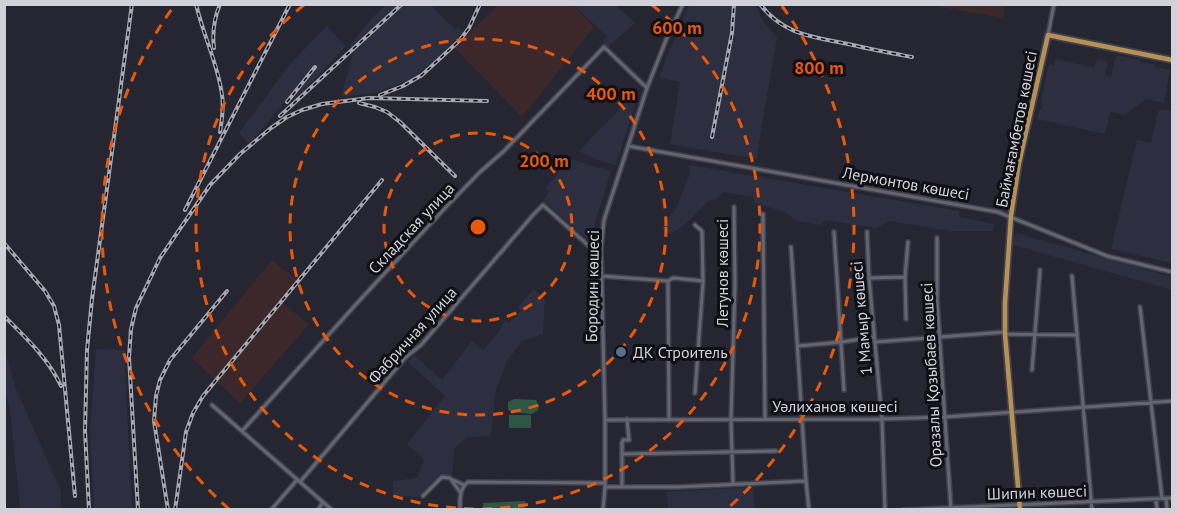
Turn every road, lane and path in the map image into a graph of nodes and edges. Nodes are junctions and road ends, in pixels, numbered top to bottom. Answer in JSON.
{"nodes":[{"id":1,"x":683,"y":4,"type":"edge"},
{"id":2,"x":1054,"y":4,"type":"edge"},
{"id":3,"x":1048,"y":35,"type":"junction"},
{"id":4,"x":1173,"y":60,"type":"edge"},
{"id":5,"x":647,"y":88,"type":"junction"},
{"id":6,"x":628,"y":146,"type":"junction"},
{"id":7,"x":734,"y":207,"type":"dead end"},
{"id":8,"x":763,"y":214,"type":"dead end"},
{"id":9,"x":1011,"y":216,"type":"junction"},
{"id":10,"x":695,"y":225,"type":"dead end"},
{"id":11,"x":834,"y":232,"type":"dead end"},
{"id":12,"x":867,"y":232,"type":"dead end"},
{"id":13,"x":937,"y":238,"type":"dead end"},
{"id":14,"x":908,"y":242,"type":"dead end"},
{"id":15,"x":791,"y":247,"type":"dead end"},
{"id":16,"x":601,"y":249,"type":"junction"},
{"id":17,"x":1040,"y":270,"type":"dead end"},
{"id":18,"x":1173,"y":272,"type":"edge"},
{"id":19,"x":602,"y":276,"type":"junction"},
{"id":20,"x":1072,"y":276,"type":"dead end"},
{"id":21,"x":869,"y":278,"type":"junction"},
{"id":22,"x":905,"y":278,"type":"junction"},
{"id":23,"x":668,"y":281,"type":"junction"},
{"id":24,"x":703,"y":281,"type":"junction"},
{"id":25,"x":1140,"y":307,"type":"dead end"},
{"id":26,"x":906,"y":319,"type":"dead end"},
{"id":27,"x":1005,"y":333,"type":"junction"},
{"id":28,"x":1034,"y":334,"type":"junction"},
{"id":29,"x":1077,"y":335,"type":"junction"},
{"id":30,"x":940,"y":337,"type":"junction"},
{"id":31,"x":874,"y":339,"type":"junction"},
{"id":32,"x":842,"y":342,"type":"junction"},
{"id":33,"x":798,"y":346,"type":"junction"},
{"id":34,"x":1032,"y":370,"type":"dead end"},
{"id":35,"x":844,"y":390,"type":"dead end"},
{"id":36,"x":695,"y":393,"type":"dead end"},
{"id":37,"x":1173,"y":401,"type":"edge"},
{"id":38,"x":1151,"y":403,"type":"junction"},
{"id":39,"x":212,"y":405,"type":"dead end"},
{"id":40,"x":1083,"y":407,"type":"junction"},
{"id":41,"x":1011,"y":412,"type":"junction"},
{"id":42,"x":945,"y":417,"type":"junction"},
{"id":43,"x":765,"y":418,"type":"junction"},
{"id":44,"x":882,"y":418,"type":"junction"},
{"id":45,"x":627,"y":419,"type":"junction"},
{"id":46,"x":669,"y":419,"type":"junction"},
{"id":47,"x":731,"y":419,"type":"junction"},
{"id":48,"x":803,"y":419,"type":"junction"},
{"id":49,"x":605,"y":420,"type":"junction"},
{"id":50,"x":242,"y":431,"type":"junction"},
{"id":51,"x":776,"y":451,"type":"dead end"},
{"id":52,"x":732,"y":452,"type":"junction"},
{"id":53,"x":622,"y":454,"type":"junction"},
{"id":54,"x":450,"y":478,"type":"junction"},
{"id":55,"x":298,"y":481,"type":"junction"},
{"id":56,"x":806,"y":481,"type":"junction"},
{"id":57,"x":734,"y":484,"type":"junction"},
{"id":58,"x":464,"y":485,"type":"junction"},
{"id":59,"x":605,"y":485,"type":"junction"},
{"id":60,"x":622,"y":486,"type":"junction"},
{"id":61,"x":461,"y":492,"type":"junction"},
{"id":62,"x":423,"y":496,"type":"dead end"},
{"id":63,"x":1164,"y":498,"type":"junction"},
{"id":64,"x":1173,"y":498,"type":"edge"},
{"id":65,"x":1156,"y":499,"type":"junction"},
{"id":66,"x":323,"y":502,"type":"junction"},
{"id":67,"x":1092,"y":502,"type":"junction"},
{"id":68,"x":1020,"y":507,"type":"edge"},
{"id":69,"x":951,"y":508,"type":"edge"},
{"id":70,"x":271,"y":510,"type":"edge"},
{"id":71,"x":318,"y":510,"type":"edge"},
{"id":72,"x":332,"y":510,"type":"edge"},
{"id":73,"x":460,"y":510,"type":"edge"},
{"id":74,"x":603,"y":510,"type":"edge"},
{"id":75,"x":809,"y":510,"type":"edge"},
{"id":76,"x":885,"y":510,"type":"edge"},
{"id":77,"x":903,"y":510,"type":"edge"},
{"id":78,"x":1092,"y":510,"type":"edge"},
{"id":79,"x":1157,"y":510,"type":"edge"},
{"id":80,"x":1167,"y":510,"type":"edge"}],
"edges":[{"from":1,"to":5,"type":"street","name":"Бородин көшесі"},
{"from":2,"to":3,"type":"street","name":"Баймағамбетов көшесі"},
{"from":3,"to":4,"type":"main road"},
{"from":3,"to":9,"type":"main road","name":"Баймағамбетов көшесі"},
{"from":5,"to":6,"type":"street","name":"Бородин көшесі"},
{"from":5,"to":50,"type":"street","name":"Складская улица"},
{"from":6,"to":9,"type":"street","name":"Лермонтов көшесі"},
{"from":6,"to":16,"type":"street","name":"Бородин көшесі"},
{"from":7,"to":47,"type":"street","name":"Летунов көшесі"},
{"from":8,"to":43,"type":"street"},
{"from":9,"to":18,"type":"street","name":"Лермонтов көшесі"},
{"from":9,"to":27,"type":"main road","name":"Баймағамбетов көшесі"},
{"from":10,"to":24,"type":"street"},
{"from":11,"to":32,"type":"street"},
{"from":12,"to":21,"type":"street","name":"1 Мамыр көшесі"},
{"from":13,"to":30,"type":"street","name":"Оразалы Қозыбаев көшесі"},
{"from":14,"to":22,"type":"street"},
{"from":15,"to":33,"type":"street"},
{"from":16,"to":19,"type":"street","name":"Бородин көшесі"},
{"from":16,"to":55,"type":"street","name":"Фабричная улица"},
{"from":17,"to":28,"type":"street"},
{"from":19,"to":23,"type":"street"},
{"from":19,"to":49,"type":"street","name":"Бородин көшесі"},
{"from":20,"to":29,"type":"street"},
{"from":21,"to":22,"type":"street"},
{"from":21,"to":31,"type":"street","name":"1 Мамыр көшесі"},
{"from":22,"to":26,"type":"street"},
{"from":23,"to":24,"type":"street"},
{"from":23,"to":46,"type":"street"},
{"from":24,"to":36,"type":"street"},
{"from":25,"to":38,"type":"street"},
{"from":27,"to":28,"type":"street"},
{"from":27,"to":30,"type":"street"},
{"from":27,"to":41,"type":"main road","name":"Баймағамбетов көшесі"},
{"from":28,"to":29,"type":"street"},
{"from":28,"to":34,"type":"street"},
{"from":29,"to":40,"type":"street"},
{"from":30,"to":31,"type":"street"},
{"from":30,"to":42,"type":"street","name":"Оразалы Қозыбаев көшесі"},
{"from":31,"to":32,"type":"street"},
{"from":31,"to":44,"type":"street","name":"1 Мамыр көшесі"},
{"from":32,"to":33,"type":"street"},
{"from":32,"to":35,"type":"street"},
{"from":33,"to":48,"type":"street"},
{"from":37,"to":38,"type":"street","name":"Уәлиханов көшесі"},
{"from":38,"to":40,"type":"street","name":"Уәлиханов көшесі"},
{"from":38,"to":63,"type":"street"},
{"from":39,"to":50,"type":"street"},
{"from":40,"to":41,"type":"street","name":"Уәлиханов көшесі"},
{"from":40,"to":67,"type":"street"},
{"from":41,"to":42,"type":"street","name":"Уәлиханов көшесі"},
{"from":41,"to":68,"type":"main road","name":"Баймағамбетов көшесі"},
{"from":42,"to":44,"type":"street","name":"Уәлиханов көшесі"},
{"from":42,"to":69,"type":"street","name":"Оразалы Қозыбаев көшесі"},
{"from":43,"to":47,"type":"street","name":"Уәлиханов көшесі"},
{"from":43,"to":48,"type":"street","name":"Уәлиханов көшесі"},
{"from":44,"to":48,"type":"street","name":"Уәлиханов көшесі"},
{"from":44,"to":76,"type":"street","name":"1 Мамыр көшесі"},
{"from":45,"to":46,"type":"street","name":"Уәлиханов көшесі"},
{"from":45,"to":49,"type":"street","name":"Уәлиханов көшесі"},
{"from":45,"to":53,"type":"street"},
{"from":46,"to":47,"type":"street","name":"Уәлиханов көшесі"},
{"from":47,"to":52,"type":"street","name":"Летунов көшесі"},
{"from":48,"to":56,"type":"street"},
{"from":49,"to":59,"type":"street","name":"Бородин көшесі"},
{"from":50,"to":55,"type":"street"},
{"from":51,"to":52,"type":"street"},
{"from":52,"to":53,"type":"street"},
{"from":52,"to":57,"type":"street","name":"Летунов көшесі"},
{"from":53,"to":60,"type":"street"},
{"from":54,"to":58,"type":"street"},
{"from":54,"to":61,"type":"street"},
{"from":54,"to":62,"type":"street"},
{"from":55,"to":66,"type":"street"},
{"from":55,"to":70,"type":"street","name":"Фабричная улица"},
{"from":56,"to":57,"type":"street"},
{"from":56,"to":75,"type":"street"},
{"from":57,"to":60,"type":"street"},
{"from":58,"to":59,"type":"street"},
{"from":58,"to":61,"type":"street"},
{"from":59,"to":60,"type":"street"},
{"from":59,"to":74,"type":"street","name":"Бородин көшесі"},
{"from":61,"to":73,"type":"street"},
{"from":63,"to":64,"type":"street","name":"Шипин көшесі"},
{"from":63,"to":65,"type":"street","name":"Шипин көшесі"},
{"from":63,"to":80,"type":"street"},
{"from":65,"to":67,"type":"street","name":"Шипин көшесі"},
{"from":65,"to":79,"type":"street"},
{"from":66,"to":71,"type":"street"},
{"from":66,"to":72,"type":"street"},
{"from":67,"to":68,"type":"street","name":"Шипин көшесі"},
{"from":67,"to":78,"type":"street"},
{"from":68,"to":69,"type":"street","name":"Шипин көшесі"},
{"from":69,"to":77,"type":"street","name":"Шипин көшесі"}]}
